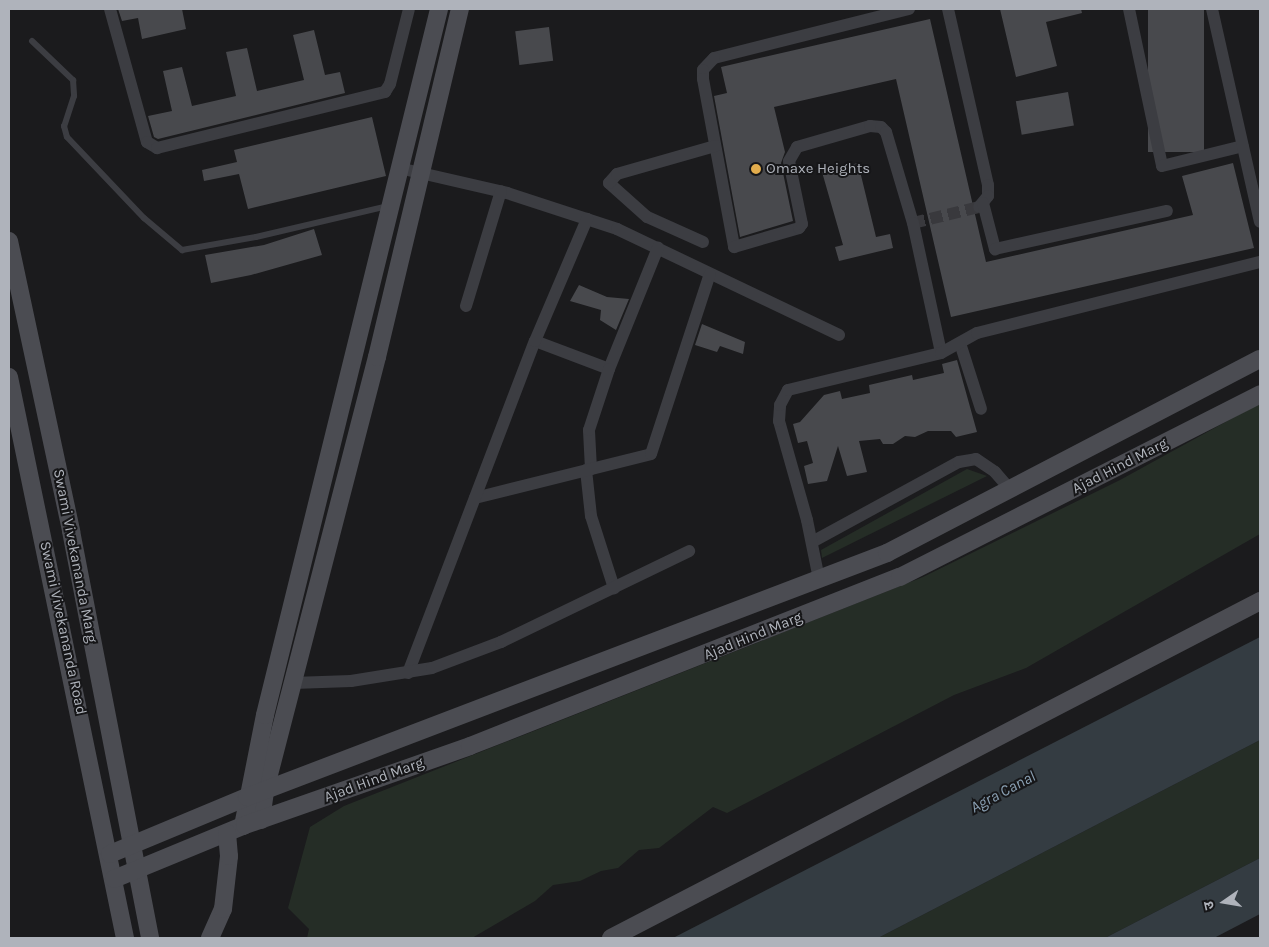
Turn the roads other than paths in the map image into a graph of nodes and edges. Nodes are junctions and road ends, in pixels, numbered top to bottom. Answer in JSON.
{"nodes":[{"id":1,"x":110,"y":9,"type":"edge"},
{"id":2,"x":409,"y":9,"type":"edge"},
{"id":3,"x":440,"y":9,"type":"edge"},
{"id":4,"x":460,"y":9,"type":"edge"},
{"id":5,"x":906,"y":9,"type":"edge"},
{"id":6,"x":948,"y":9,"type":"edge"},
{"id":7,"x":1129,"y":9,"type":"edge"},
{"id":8,"x":1212,"y":9,"type":"edge"},
{"id":9,"x":32,"y":41,"type":"dead end"},
{"id":10,"x":715,"y":146,"type":"junction"},
{"id":11,"x":1243,"y":146,"type":"junction"},
{"id":12,"x":399,"y":168,"type":"junction"},
{"id":13,"x":420,"y":173,"type":"junction"},
{"id":14,"x":501,"y":191,"type":"junction"},
{"id":15,"x":390,"y":206,"type":"junction"},
{"id":16,"x":1167,"y":211,"type":"dead end"},
{"id":17,"x":587,"y":219,"type":"junction"},
{"id":18,"x":1260,"y":222,"type":"edge"},
{"id":19,"x":9,"y":242,"type":"edge"},
{"id":20,"x":703,"y":242,"type":"dead end"},
{"id":21,"x":658,"y":248,"type":"junction"},
{"id":22,"x":1260,"y":262,"type":"edge"},
{"id":23,"x":710,"y":274,"type":"junction"},
{"id":24,"x":466,"y":306,"type":"dead end"},
{"id":25,"x":839,"y":335,"type":"dead end"},
{"id":26,"x":535,"y":341,"type":"junction"},
{"id":27,"x":960,"y":342,"type":"junction"},
{"id":28,"x":941,"y":353,"type":"junction"},
{"id":29,"x":1260,"y":359,"type":"edge"},
{"id":30,"x":609,"y":369,"type":"junction"},
{"id":31,"x":9,"y":378,"type":"edge"},
{"id":32,"x":1260,"y":394,"type":"edge"},
{"id":33,"x":981,"y":409,"type":"dead end"},
{"id":34,"x":1056,"y":465,"type":"junction"},
{"id":35,"x":589,"y":469,"type":"junction"},
{"id":36,"x":1010,"y":489,"type":"junction"},
{"id":37,"x":1069,"y":492,"type":"junction"},
{"id":38,"x":475,"y":498,"type":"junction"},
{"id":39,"x":812,"y":542,"type":"junction"},
{"id":40,"x":689,"y":551,"type":"dead end"},
{"id":41,"x":819,"y":579,"type":"junction"},
{"id":42,"x":614,"y":588,"type":"junction"},
{"id":43,"x":1260,"y":601,"type":"edge"},
{"id":44,"x":408,"y":673,"type":"junction"},
{"id":45,"x":292,"y":683,"type":"junction"},
{"id":46,"x":265,"y":790,"type":"junction"},
{"id":47,"x":247,"y":797,"type":"junction"},
{"id":48,"x":261,"y":820,"type":"junction"},
{"id":49,"x":235,"y":830,"type":"junction"},
{"id":50,"x":130,"y":846,"type":"junction"},
{"id":51,"x":110,"y":854,"type":"junction"},
{"id":52,"x":136,"y":871,"type":"junction"},
{"id":53,"x":114,"y":879,"type":"junction"},
{"id":54,"x":125,"y":938,"type":"edge"},
{"id":55,"x":150,"y":938,"type":"edge"},
{"id":56,"x":210,"y":938,"type":"edge"},
{"id":57,"x":611,"y":938,"type":"edge"}],
"edges":[{"from":1,"to":2,"type":"street"},
{"from":3,"to":12,"type":"street"},
{"from":4,"to":13,"type":"street"},
{"from":5,"to":10,"type":"street"},
{"from":6,"to":16,"type":"street"},
{"from":7,"to":11,"type":"street"},
{"from":8,"to":11,"type":"street"},
{"from":9,"to":15,"type":"lane"},
{"from":10,"to":20,"type":"street"},
{"from":10,"to":28,"type":"street"},
{"from":11,"to":18,"type":"street"},
{"from":12,"to":13,"type":"street"},
{"from":12,"to":15,"type":"street"},
{"from":13,"to":14,"type":"street"},
{"from":13,"to":45,"type":"street"},
{"from":14,"to":17,"type":"street"},
{"from":14,"to":24,"type":"street"},
{"from":15,"to":47,"type":"street"},
{"from":17,"to":21,"type":"street"},
{"from":17,"to":26,"type":"street"},
{"from":19,"to":50,"type":"street","name":"Swami Vivekananda Marg"},
{"from":21,"to":23,"type":"street"},
{"from":21,"to":30,"type":"street"},
{"from":22,"to":27,"type":"street"},
{"from":23,"to":25,"type":"street"},
{"from":23,"to":35,"type":"street"},
{"from":26,"to":30,"type":"street"},
{"from":26,"to":38,"type":"street"},
{"from":27,"to":28,"type":"street"},
{"from":27,"to":33,"type":"street"},
{"from":28,"to":39,"type":"street"},
{"from":29,"to":34,"type":"street"},
{"from":30,"to":35,"type":"street"},
{"from":31,"to":51,"type":"street","name":"Swami Vivekananda Road"},
{"from":32,"to":37,"type":"street","name":"Ajad Hind Marg"},
{"from":34,"to":36,"type":"street"},
{"from":34,"to":37,"type":"street"},
{"from":35,"to":38,"type":"street"},
{"from":35,"to":42,"type":"street"},
{"from":36,"to":39,"type":"street"},
{"from":36,"to":41,"type":"street"},
{"from":37,"to":48,"type":"street","name":"Ajad Hind Marg"},
{"from":38,"to":44,"type":"street"},
{"from":39,"to":41,"type":"street"},
{"from":40,"to":42,"type":"street"},
{"from":41,"to":46,"type":"street"},
{"from":42,"to":44,"type":"street"},
{"from":43,"to":57,"type":"street"},
{"from":44,"to":45,"type":"street"},
{"from":45,"to":46,"type":"street"},
{"from":46,"to":47,"type":"street"},
{"from":46,"to":48,"type":"street"},
{"from":47,"to":49,"type":"street"},
{"from":47,"to":50,"type":"street"},
{"from":48,"to":49,"type":"street","name":"Ajad Hind Marg"},
{"from":49,"to":52,"type":"street","name":"Ajad Hind Marg"},
{"from":49,"to":56,"type":"street"},
{"from":50,"to":51,"type":"street"},
{"from":50,"to":52,"type":"street","name":"Swami Vivekananda Marg"},
{"from":51,"to":53,"type":"street","name":"Swami Vivekananda Road"},
{"from":52,"to":53,"type":"street","name":"Ajad Hind Marg"},
{"from":52,"to":55,"type":"street","name":"Swami Vivekananda Marg"},
{"from":53,"to":54,"type":"street","name":"Swami Vivekananda Road"}]}
